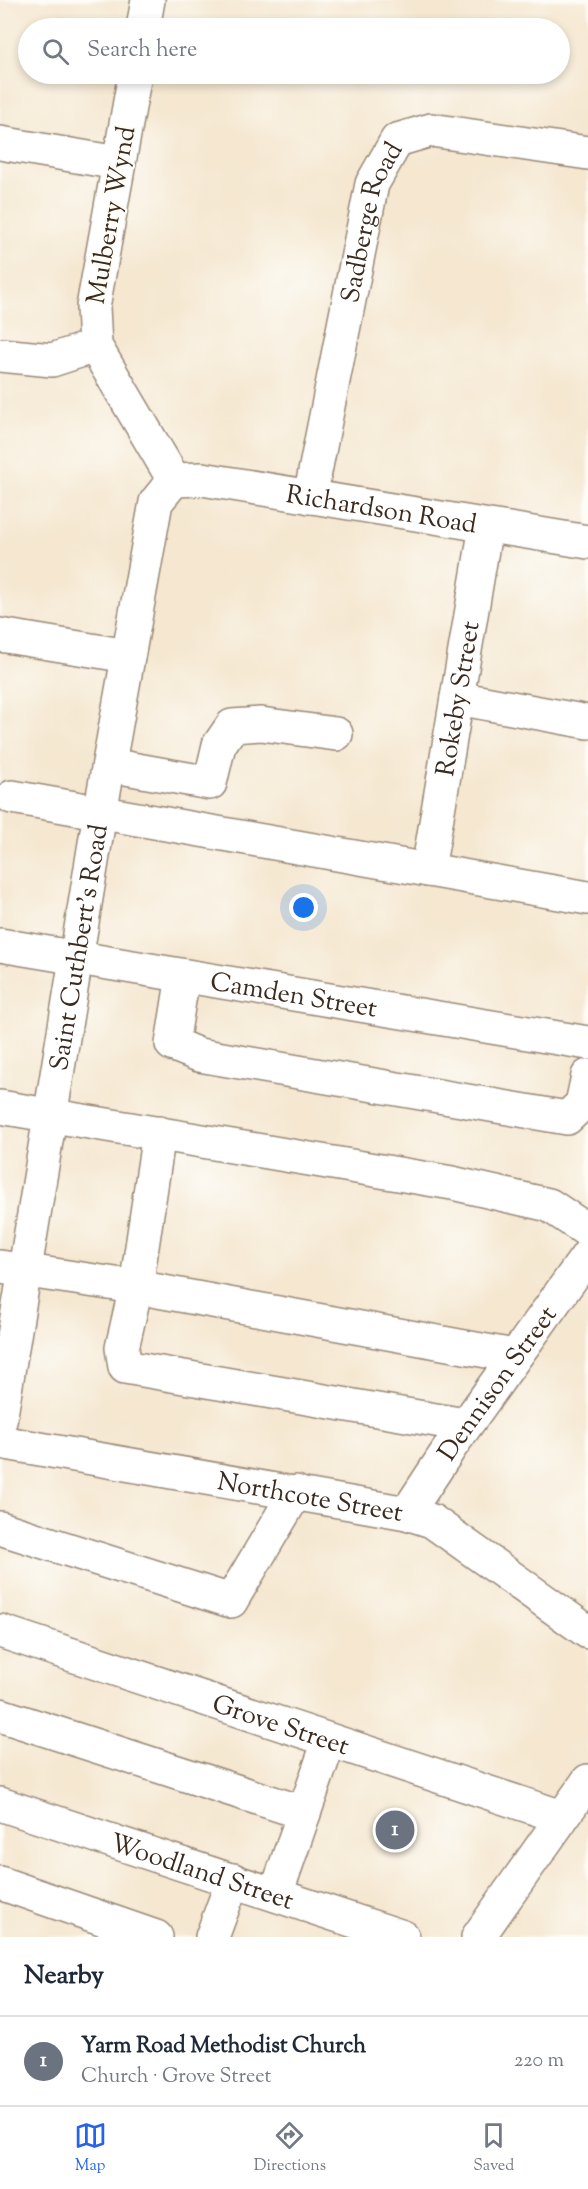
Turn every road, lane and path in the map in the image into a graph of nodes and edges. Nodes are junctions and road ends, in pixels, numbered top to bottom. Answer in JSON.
{"nodes":[{"id":1,"x":148,"y":0,"type":"edge"},
{"id":2,"x":145,"y":18,"type":"edge"},
{"id":3,"x":133,"y":84,"type":"edge"},
{"id":4,"x":0,"y":143,"type":"edge"},
{"id":5,"x":588,"y":153,"type":"edge"},
{"id":6,"x":118,"y":163,"type":"junction"},
{"id":7,"x":95,"y":346,"type":"junction"},
{"id":8,"x":0,"y":355,"type":"edge"},
{"id":9,"x":174,"y":480,"type":"junction"},
{"id":10,"x":310,"y":497,"type":"junction"},
{"id":11,"x":486,"y":526,"type":"junction"},
{"id":12,"x":588,"y":542,"type":"edge"},
{"id":13,"x":0,"y":635,"type":"edge"},
{"id":14,"x":128,"y":656,"type":"junction"},
{"id":15,"x":457,"y":698,"type":"junction"},
{"id":16,"x":588,"y":722,"type":"edge"},
{"id":17,"x":336,"y":734,"type":"dead end"},
{"id":18,"x":109,"y":765,"type":"junction"},
{"id":19,"x":12,"y":797,"type":"dead end"},
{"id":20,"x":100,"y":813,"type":"junction"},
{"id":21,"x":428,"y":870,"type":"junction"},
{"id":22,"x":588,"y":898,"type":"edge"},
{"id":23,"x":0,"y":945,"type":"edge"},
{"id":24,"x":77,"y":958,"type":"junction"},
{"id":25,"x":183,"y":976,"type":"junction"},
{"id":26,"x":588,"y":1043,"type":"edge"},
{"id":27,"x":588,"y":1076,"type":"edge"},
{"id":28,"x":0,"y":1107,"type":"edge"},
{"id":29,"x":52,"y":1116,"type":"junction"},
{"id":30,"x":159,"y":1133,"type":"junction"},
{"id":31,"x":588,"y":1231,"type":"edge"},
{"id":32,"x":588,"y":1255,"type":"edge"},
{"id":33,"x":12,"y":1269,"type":"edge"},
{"id":34,"x":136,"y":1287,"type":"junction"},
{"id":35,"x":514,"y":1356,"type":"junction"},
{"id":36,"x":0,"y":1421,"type":"edge"},
{"id":37,"x":465,"y":1425,"type":"junction"},
{"id":38,"x":0,"y":1442,"type":"edge"},
{"id":39,"x":296,"y":1492,"type":"junction"},
{"id":40,"x":407,"y":1513,"type":"junction"},
{"id":41,"x":0,"y":1528,"type":"edge"},
{"id":42,"x":0,"y":1631,"type":"edge"},
{"id":43,"x":588,"y":1632,"type":"edge"},
{"id":44,"x":0,"y":1714,"type":"edge"},
{"id":45,"x":329,"y":1741,"type":"junction"},
{"id":46,"x":578,"y":1801,"type":"edge"},
{"id":47,"x":0,"y":1804,"type":"edge"},
{"id":48,"x":304,"y":1813,"type":"junction"},
{"id":49,"x":233,"y":1880,"type":"junction"},
{"id":50,"x":0,"y":1883,"type":"edge"},
{"id":51,"x":276,"y":1894,"type":"junction"},
{"id":52,"x":156,"y":1937,"type":"edge"},
{"id":53,"x":212,"y":1937,"type":"edge"},
{"id":54,"x":404,"y":1937,"type":"edge"},
{"id":55,"x":478,"y":1937,"type":"edge"}],
"edges":[{"from":1,"to":2,"type":"street"},
{"from":3,"to":6,"type":"street","name":"Mulberry Wynd"},
{"from":4,"to":6,"type":"street"},
{"from":5,"to":10,"type":"street","name":"Sadberge Road"},
{"from":6,"to":7,"type":"street","name":"Mulberry Wynd"},
{"from":7,"to":8,"type":"street"},
{"from":7,"to":9,"type":"street","name":"Mulberry Wynd"},
{"from":9,"to":10,"type":"street","name":"Richardson Road"},
{"from":9,"to":14,"type":"street","name":"Saint Cuthbert's Road"},
{"from":10,"to":11,"type":"street","name":"Richardson Road"},
{"from":11,"to":12,"type":"street","name":"Richardson Road"},
{"from":11,"to":15,"type":"street","name":"Rokeby Street"},
{"from":13,"to":14,"type":"street"},
{"from":14,"to":18,"type":"street","name":"Saint Cuthbert's Road"},
{"from":15,"to":16,"type":"street"},
{"from":15,"to":21,"type":"street","name":"Rokeby Street"},
{"from":17,"to":18,"type":"street"},
{"from":18,"to":20,"type":"street","name":"Saint Cuthbert's Road"},
{"from":19,"to":20,"type":"street"},
{"from":20,"to":21,"type":"street"},
{"from":20,"to":24,"type":"street","name":"Saint Cuthbert's Road"},
{"from":21,"to":22,"type":"street"},
{"from":23,"to":24,"type":"street","name":"Camden Street"},
{"from":24,"to":25,"type":"street","name":"Camden Street"},
{"from":24,"to":29,"type":"street","name":"Saint Cuthbert's Road"},
{"from":25,"to":26,"type":"street","name":"Camden Street"},
{"from":25,"to":27,"type":"street"},
{"from":28,"to":29,"type":"street"},
{"from":29,"to":30,"type":"street"},
{"from":29,"to":33,"type":"street","name":"Saint Cuthbert's Road"},
{"from":30,"to":31,"type":"street"},
{"from":30,"to":34,"type":"street"},
{"from":32,"to":35,"type":"street","name":"Dennison Street"},
{"from":33,"to":34,"type":"street"},
{"from":33,"to":36,"type":"street","name":"Saint Cuthbert's Road"},
{"from":34,"to":35,"type":"street"},
{"from":34,"to":37,"type":"street"},
{"from":35,"to":37,"type":"street","name":"Dennison Street"},
{"from":37,"to":40,"type":"street","name":"Dennison Street"},
{"from":38,"to":39,"type":"street","name":"Northcote Street"},
{"from":39,"to":40,"type":"street","name":"Northcote Street"},
{"from":39,"to":41,"type":"street"},
{"from":40,"to":43,"type":"street","name":"Northcote Street"},
{"from":42,"to":45,"type":"street","name":"Grove Street"},
{"from":44,"to":48,"type":"street"},
{"from":45,"to":46,"type":"street","name":"Grove Street"},
{"from":45,"to":48,"type":"street"},
{"from":46,"to":55,"type":"street"},
{"from":47,"to":49,"type":"street","name":"Woodland Street"},
{"from":48,"to":51,"type":"street"},
{"from":49,"to":51,"type":"street","name":"Woodland Street"},
{"from":49,"to":53,"type":"street"},
{"from":50,"to":52,"type":"street"},
{"from":51,"to":54,"type":"street","name":"Woodland Street"}]}
